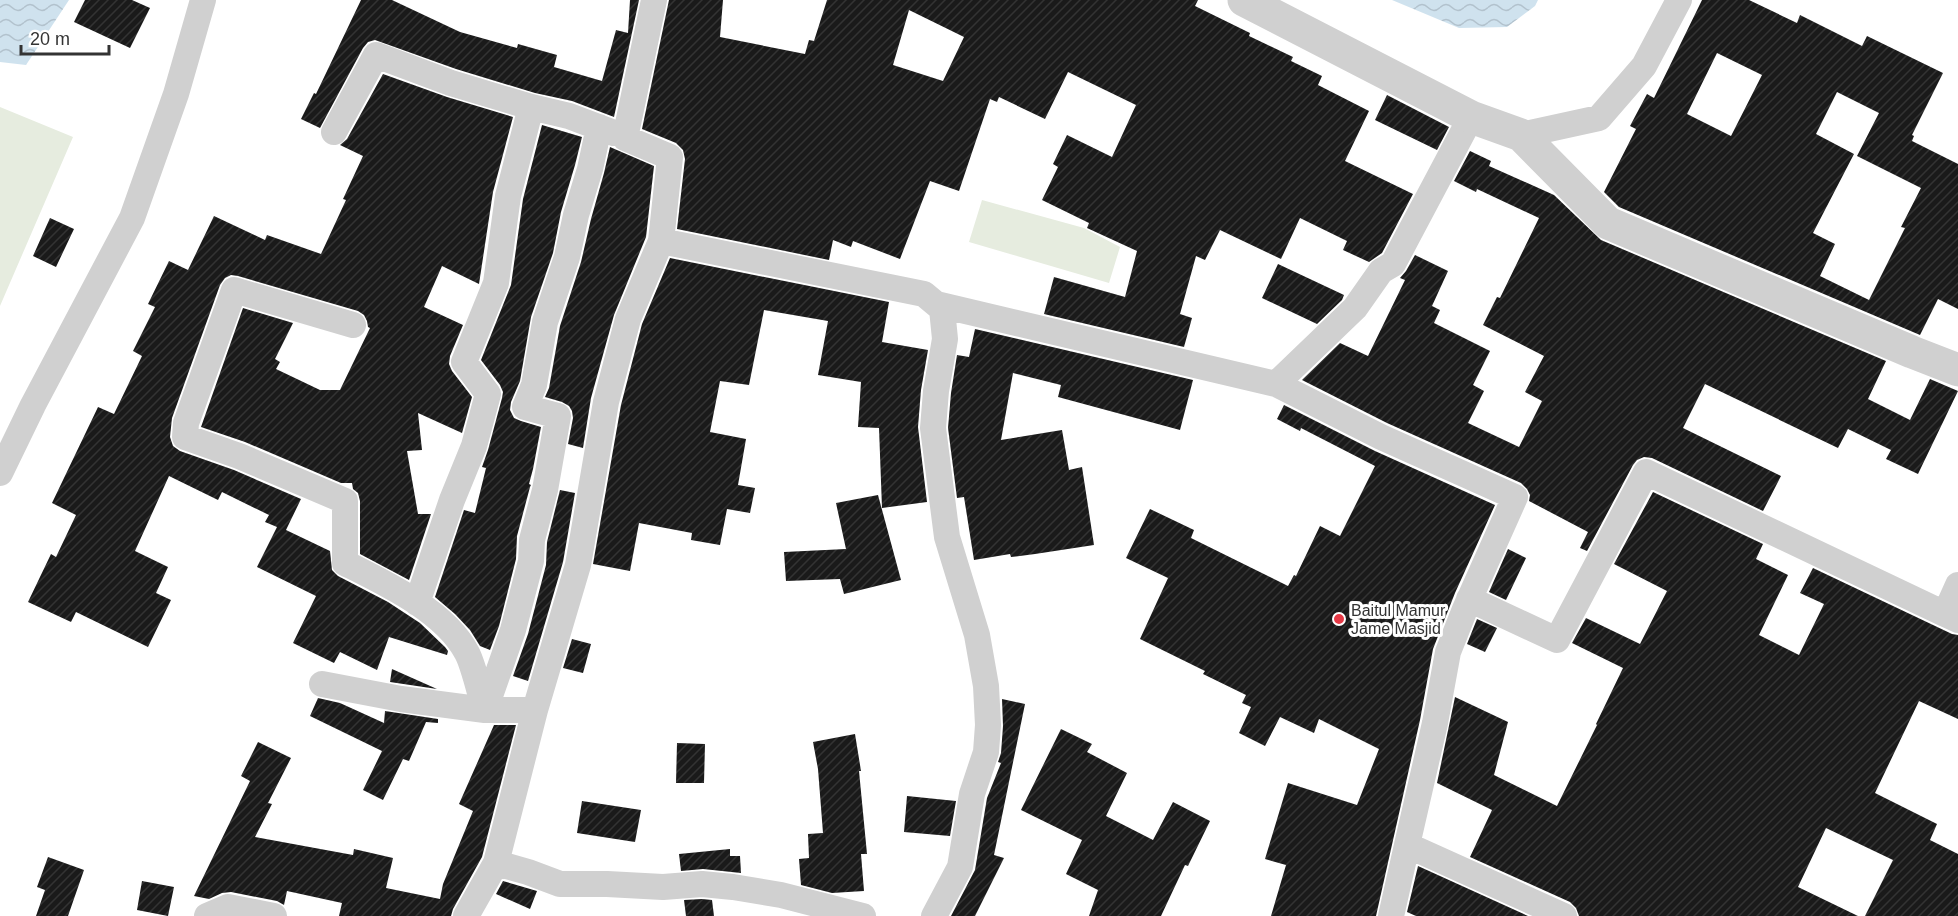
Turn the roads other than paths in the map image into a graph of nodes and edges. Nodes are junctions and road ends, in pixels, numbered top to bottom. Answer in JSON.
{"nodes":[{"id":1,"x":203,"y":0,"type":"edge"},
{"id":2,"x":654,"y":0,"type":"edge"},
{"id":3,"x":1244,"y":0,"type":"edge"},
{"id":4,"x":1679,"y":0,"type":"edge"},
{"id":5,"x":531,"y":107,"type":"junction"},
{"id":6,"x":1471,"y":117,"type":"junction"},
{"id":7,"x":599,"y":127,"type":"junction"},
{"id":8,"x":334,"y":132,"type":"dead end"},
{"id":9,"x":1521,"y":135,"type":"junction"},
{"id":10,"x":626,"y":138,"type":"junction"},
{"id":11,"x":661,"y":241,"type":"junction"},
{"id":12,"x":936,"y":304,"type":"junction"},
{"id":13,"x":353,"y":325,"type":"dead end"},
{"id":14,"x":1958,"y":370,"type":"edge"},
{"id":15,"x":1276,"y":384,"type":"junction"},
{"id":16,"x":0,"y":473,"type":"edge"},
{"id":17,"x":1958,"y":585,"type":"edge"},
{"id":18,"x":1470,"y":599,"type":"junction"},
{"id":19,"x":417,"y":603,"type":"junction"},
{"id":20,"x":1951,"y":617,"type":"edge"},
{"id":21,"x":322,"y":684,"type":"dead end"},
{"id":22,"x":484,"y":710,"type":"junction"},
{"id":23,"x":535,"y":710,"type":"junction"},
{"id":24,"x":1407,"y":845,"type":"junction"},
{"id":25,"x":496,"y":863,"type":"junction"},
{"id":26,"x":207,"y":916,"type":"edge"},
{"id":27,"x":274,"y":916,"type":"edge"},
{"id":28,"x":466,"y":916,"type":"edge"},
{"id":29,"x":862,"y":916,"type":"edge"},
{"id":30,"x":934,"y":916,"type":"edge"},
{"id":31,"x":1391,"y":916,"type":"edge"},
{"id":32,"x":1564,"y":916,"type":"edge"}],
"edges":[{"from":1,"to":16,"type":"street"},
{"from":2,"to":10,"type":"street"},
{"from":3,"to":6,"type":"street"},
{"from":4,"to":9,"type":"street"},
{"from":5,"to":7,"type":"street"},
{"from":5,"to":8,"type":"street"},
{"from":5,"to":19,"type":"street"},
{"from":6,"to":9,"type":"street"},
{"from":6,"to":15,"type":"street"},
{"from":7,"to":10,"type":"street"},
{"from":7,"to":22,"type":"street"},
{"from":9,"to":14,"type":"street"},
{"from":10,"to":11,"type":"street"},
{"from":11,"to":12,"type":"street"},
{"from":11,"to":23,"type":"street"},
{"from":12,"to":15,"type":"street"},
{"from":12,"to":30,"type":"street"},
{"from":13,"to":19,"type":"street"},
{"from":15,"to":18,"type":"street"},
{"from":17,"to":20,"type":"street"},
{"from":18,"to":20,"type":"street"},
{"from":18,"to":24,"type":"street"},
{"from":19,"to":22,"type":"street"},
{"from":21,"to":22,"type":"street"},
{"from":22,"to":23,"type":"street"},
{"from":23,"to":25,"type":"street"},
{"from":24,"to":31,"type":"street"},
{"from":24,"to":32,"type":"street"},
{"from":25,"to":28,"type":"street"},
{"from":25,"to":29,"type":"street"},
{"from":26,"to":27,"type":"street"}]}
